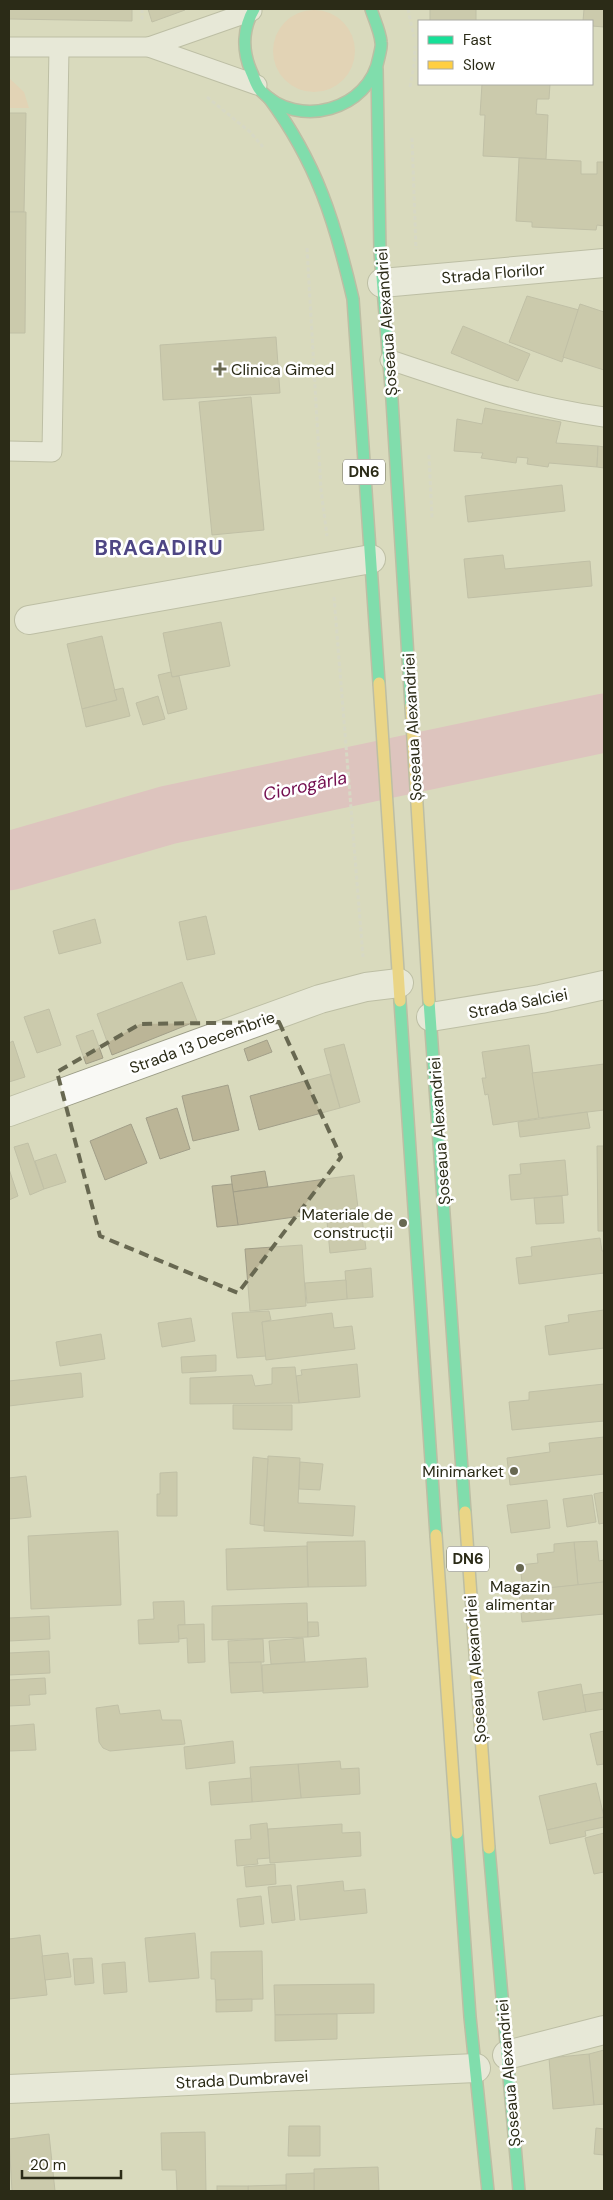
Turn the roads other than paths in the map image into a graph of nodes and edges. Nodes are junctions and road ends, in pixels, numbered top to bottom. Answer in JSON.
{"nodes":[{"id":1,"x":253,"y":10,"type":"edge"},
{"id":2,"x":374,"y":12,"type":"edge"},
{"id":3,"x":150,"y":46,"type":"junction"},
{"id":4,"x":9,"y":47,"type":"edge"},
{"id":5,"x":59,"y":48,"type":"junction"},
{"id":6,"x":377,"y":69,"type":"junction"},
{"id":7,"x":263,"y":92,"type":"junction"},
{"id":8,"x":604,"y":263,"type":"edge"},
{"id":9,"x":382,"y":282,"type":"junction"},
{"id":10,"x":390,"y":360,"type":"junction"},
{"id":11,"x":604,"y":417,"type":"edge"},
{"id":12,"x":9,"y":451,"type":"edge"},
{"id":13,"x":371,"y":559,"type":"junction"},
{"id":14,"x":29,"y":620,"type":"dead end"},
{"id":15,"x":399,"y":983,"type":"junction"},
{"id":16,"x":604,"y":985,"type":"edge"},
{"id":17,"x":431,"y":1017,"type":"junction"},
{"id":18,"x":9,"y":1112,"type":"edge"},
{"id":19,"x":604,"y":2030,"type":"edge"},
{"id":20,"x":507,"y":2055,"type":"junction"},
{"id":21,"x":476,"y":2068,"type":"junction"},
{"id":22,"x":9,"y":2089,"type":"edge"},
{"id":23,"x":488,"y":2191,"type":"edge"},
{"id":24,"x":519,"y":2191,"type":"edge"}],
"edges":[{"from":1,"to":3,"type":"lane"},
{"from":1,"to":7,"type":"highway","name":"Șoseaua Alexandriei","number":"DN6"},
{"from":2,"to":6,"type":"highway","name":"Șoseaua Alexandriei","number":"DN6"},
{"from":3,"to":5,"type":"lane"},
{"from":3,"to":7,"type":"lane"},
{"from":4,"to":5,"type":"lane"},
{"from":5,"to":12,"type":"lane"},
{"from":6,"to":7,"type":"highway","name":"Șoseaua Alexandriei","number":"DN6"},
{"from":6,"to":9,"type":"highway","name":"Șoseaua Alexandriei","number":"DN6"},
{"from":7,"to":13,"type":"highway","name":"Șoseaua Alexandriei","number":"DN6"},
{"from":8,"to":9,"type":"street","name":"Strada Florilor"},
{"from":9,"to":10,"type":"highway","name":"Șoseaua Alexandriei","number":"DN6"},
{"from":10,"to":11,"type":"lane"},
{"from":10,"to":17,"type":"highway","name":"Șoseaua Alexandriei","number":"DN6"},
{"from":13,"to":14,"type":"street"},
{"from":13,"to":15,"type":"highway","name":"Șoseaua Alexandriei","number":"DN6"},
{"from":15,"to":18,"type":"street","name":"Strada 13 Decembrie"},
{"from":15,"to":21,"type":"highway","name":"Șoseaua Alexandriei","number":"DN6"},
{"from":16,"to":17,"type":"street","name":"Strada Salciei"},
{"from":17,"to":20,"type":"highway","name":"Șoseaua Alexandriei","number":"DN6"},
{"from":19,"to":20,"type":"street"},
{"from":20,"to":24,"type":"highway","name":"Șoseaua Alexandriei","number":"DN6"},
{"from":21,"to":22,"type":"street","name":"Strada Dumbravei"},
{"from":21,"to":23,"type":"highway","name":"Șoseaua Alexandriei","number":"DN6"}]}
